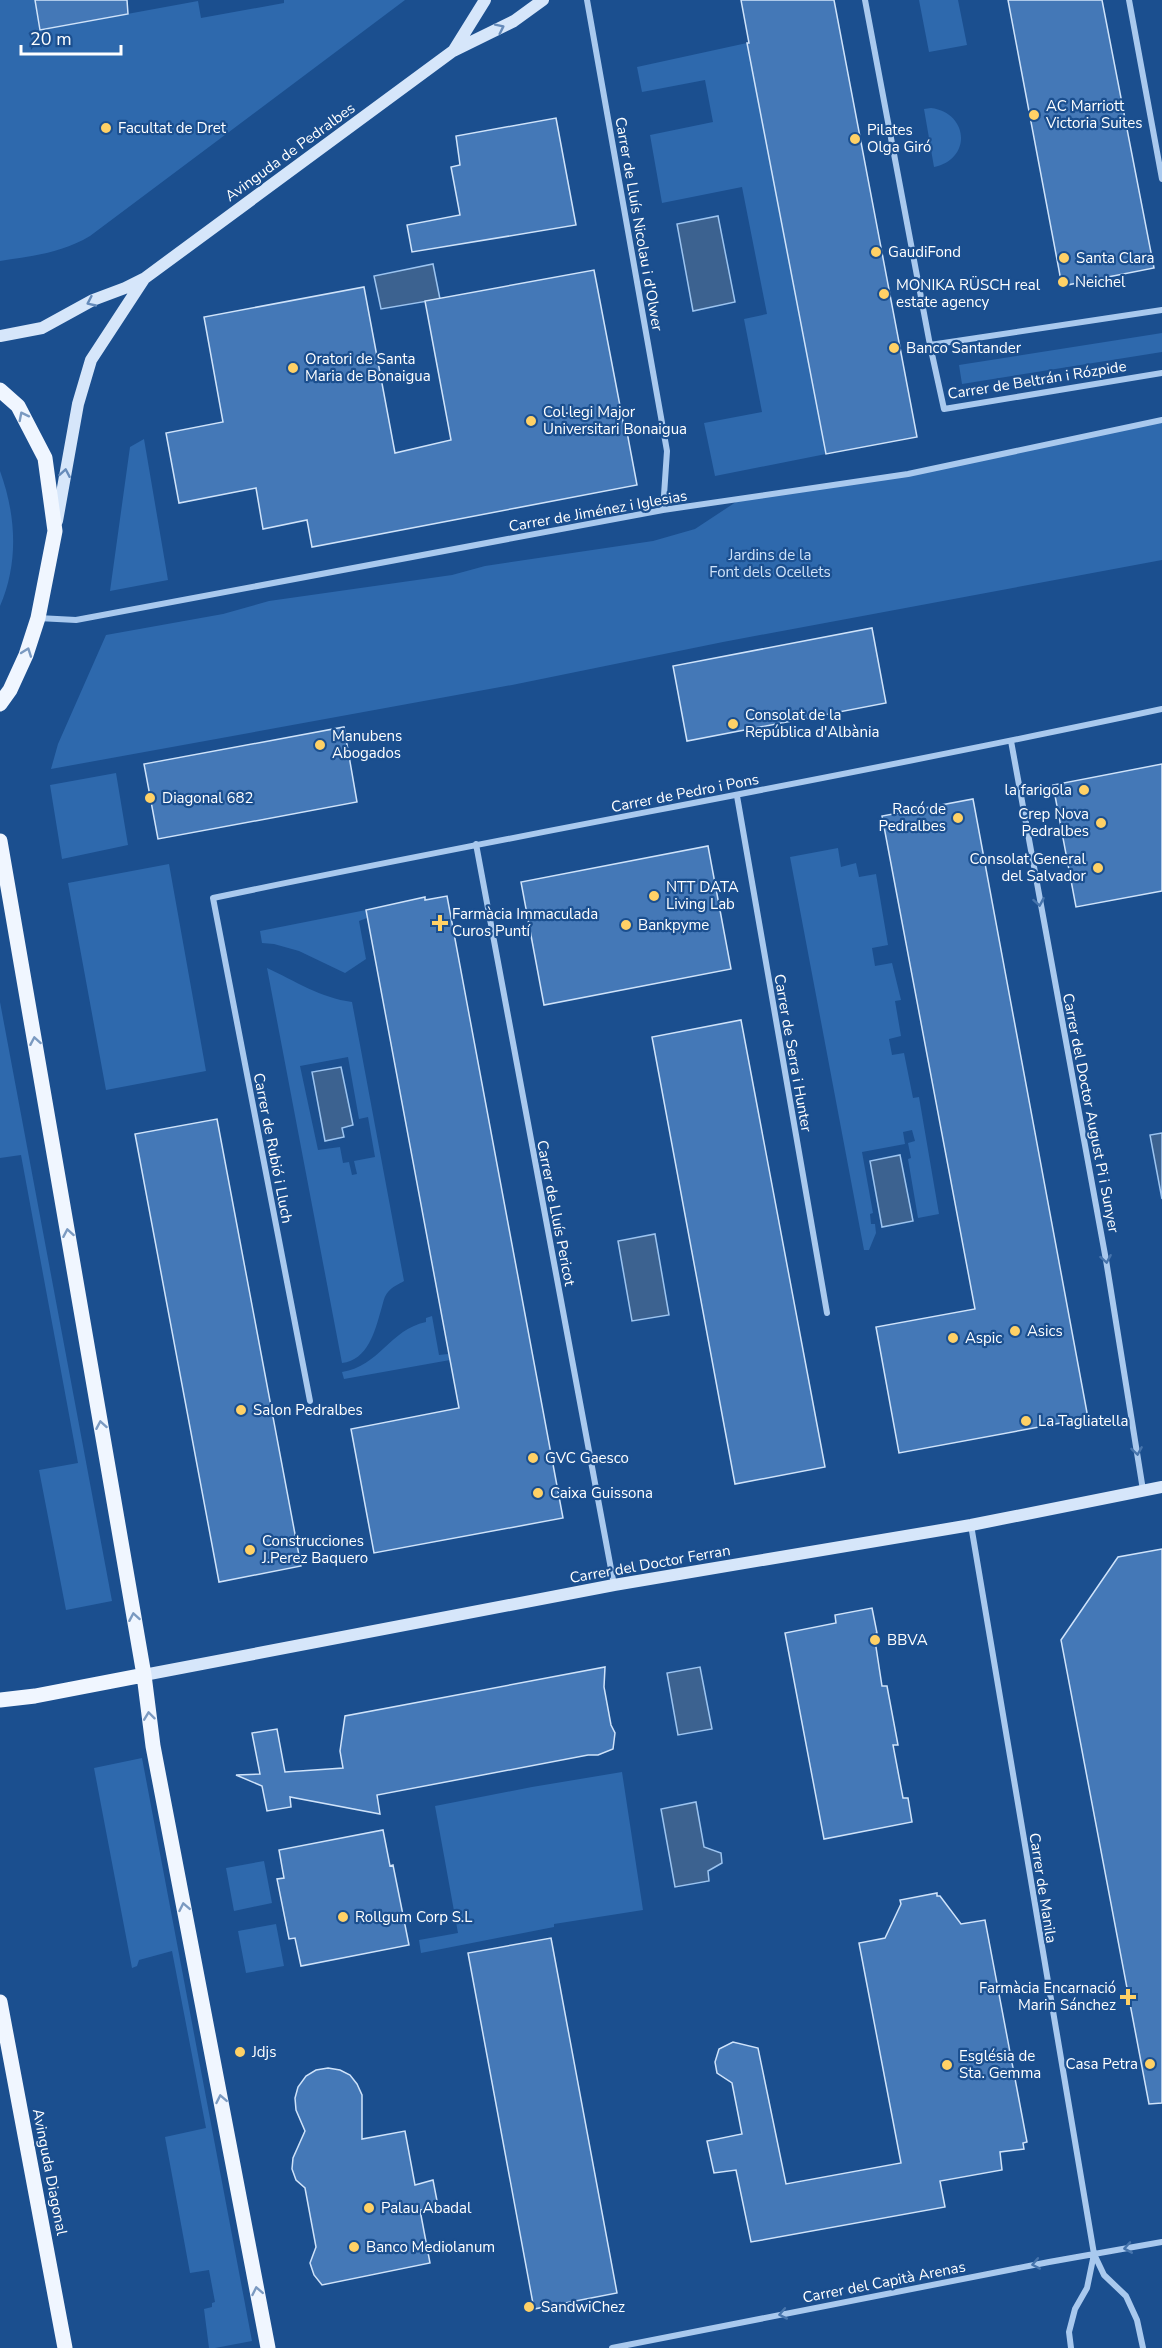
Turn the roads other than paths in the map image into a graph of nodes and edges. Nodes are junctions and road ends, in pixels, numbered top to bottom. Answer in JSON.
{"nodes":[{"id":1,"x":485,"y":0,"type":"edge"},
{"id":2,"x":543,"y":0,"type":"edge"},
{"id":3,"x":587,"y":0,"type":"edge"},
{"id":4,"x":866,"y":0,"type":"edge"},
{"id":5,"x":1129,"y":0,"type":"edge"},
{"id":6,"x":453,"y":51,"type":"junction"},
{"id":7,"x":1162,"y":179,"type":"edge"},
{"id":8,"x":145,"y":278,"type":"junction"},
{"id":9,"x":1162,"y":310,"type":"edge"},
{"id":10,"x":0,"y":336,"type":"edge"},
{"id":11,"x":930,"y":345,"type":"junction"},
{"id":12,"x":1162,"y":373,"type":"edge"},
{"id":13,"x":0,"y":390,"type":"edge"},
{"id":14,"x":1162,"y":420,"type":"edge"},
{"id":15,"x":663,"y":510,"type":"junction"},
{"id":16,"x":55,"y":531,"type":"junction"},
{"id":17,"x":38,"y":618,"type":"junction"},
{"id":18,"x":0,"y":704,"type":"edge"},
{"id":19,"x":1162,"y":709,"type":"edge"},
{"id":20,"x":1011,"y":741,"type":"junction"},
{"id":21,"x":737,"y":796,"type":"junction"},
{"id":22,"x":0,"y":842,"type":"edge"},
{"id":23,"x":476,"y":844,"type":"junction"},
{"id":24,"x":213,"y":898,"type":"joint"},
{"id":25,"x":827,"y":1313,"type":"dead end"},
{"id":26,"x":310,"y":1401,"type":"dead end"},
{"id":27,"x":1162,"y":1487,"type":"edge"},
{"id":28,"x":1143,"y":1490,"type":"junction"},
{"id":29,"x":971,"y":1525,"type":"junction"},
{"id":30,"x":614,"y":1585,"type":"junction"},
{"id":31,"x":144,"y":1675,"type":"junction"},
{"id":32,"x":0,"y":1700,"type":"edge"},
{"id":33,"x":0,"y":2002,"type":"edge"},
{"id":34,"x":1162,"y":2242,"type":"edge"},
{"id":35,"x":1094,"y":2254,"type":"junction"},
{"id":36,"x":65,"y":2348,"type":"edge"},
{"id":37,"x":268,"y":2348,"type":"edge"},
{"id":38,"x":612,"y":2348,"type":"edge"},
{"id":39,"x":1071,"y":2348,"type":"edge"},
{"id":40,"x":1143,"y":2348,"type":"edge"}],
"edges":[{"from":1,"to":6,"type":"street","name":"Avinguda de Pedralbes"},
{"from":6,"to":2,"type":"street","name":"Avinguda de Pedralbes","one_way":true},
{"from":3,"to":15,"type":"street","name":"Carrer de Lluís Nicolau i d'Olwer"},
{"from":4,"to":11,"type":"street","name":"Carrer de Beltrán i Rózpide"},
{"from":5,"to":7,"type":"street"},
{"from":6,"to":8,"type":"street","name":"Avinguda de Pedralbes"},
{"from":8,"to":10,"type":"street","name":"Avinguda de Pedralbes","one_way":true},
{"from":16,"to":8,"type":"street","name":"Avinguda de Pedralbes","one_way":true},
{"from":9,"to":11,"type":"street"},
{"from":11,"to":12,"type":"street","name":"Carrer de Beltrán i Rózpide"},
{"from":16,"to":13,"type":"main road","one_way":true},
{"from":14,"to":15,"type":"street","name":"Carrer de Jiménez i Iglesias"},
{"from":15,"to":17,"type":"street","name":"Carrer de Jiménez i Iglesias"},
{"from":16,"to":17,"type":"main road"},
{"from":18,"to":17,"type":"main road","one_way":true},
{"from":19,"to":20,"type":"street","name":"Carrer de Pedro i Pons"},
{"from":20,"to":21,"type":"street","name":"Carrer de Pedro i Pons"},
{"from":20,"to":28,"type":"street","name":"Carrer del Doctor August Pi i Sunyer","one_way":true},
{"from":21,"to":23,"type":"street","name":"Carrer de Pedro i Pons"},
{"from":21,"to":25,"type":"street","name":"Carrer de Serra i Hunter"},
{"from":31,"to":22,"type":"main road","one_way":true},
{"from":23,"to":24,"type":"street","name":"Carrer de Pedro i Pons"},
{"from":23,"to":30,"type":"street","name":"Carrer de Lluís Pericot"},
{"from":24,"to":26,"type":"street","name":"Carrer de Rubió i Lluch"},
{"from":27,"to":28,"type":"street","name":"Carrer del Doctor Ferran"},
{"from":28,"to":29,"type":"street","name":"Carrer del Doctor Ferran"},
{"from":29,"to":30,"type":"street","name":"Carrer del Doctor Ferran"},
{"from":29,"to":35,"type":"street","name":"Carrer de Manila"},
{"from":30,"to":31,"type":"street","name":"Carrer del Doctor Ferran"},
{"from":31,"to":32,"type":"main road"},
{"from":37,"to":31,"type":"main road","one_way":true},
{"from":33,"to":36,"type":"main road","name":"Avinguda Diagonal"},
{"from":34,"to":35,"type":"street","name":"Carrer del Capità Arenas","one_way":true},
{"from":35,"to":38,"type":"street","name":"Carrer del Capità Arenas","one_way":true},
{"from":35,"to":39,"type":"street","name":"Carrer de Manila"},
{"from":35,"to":40,"type":"street","name":"Carrer de Manila"}]}
